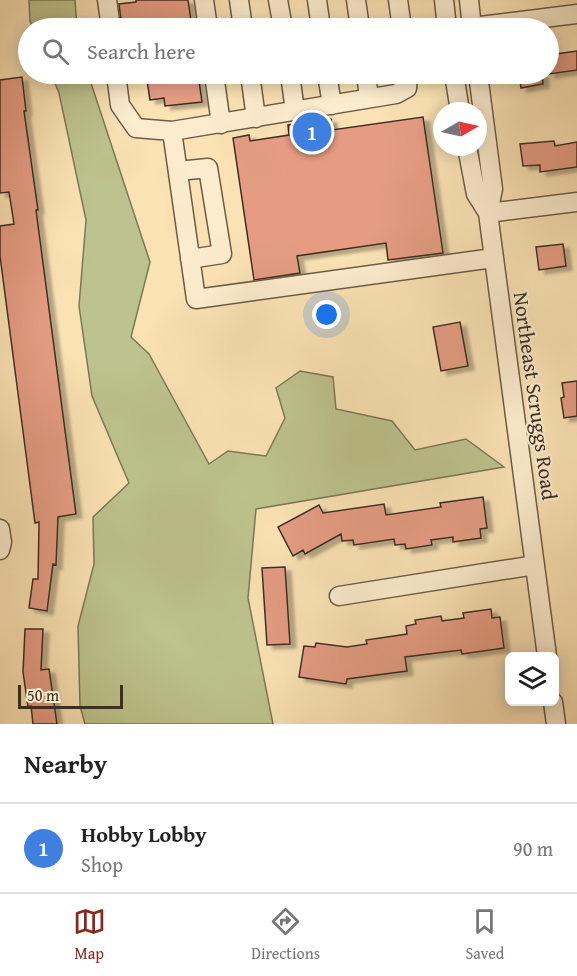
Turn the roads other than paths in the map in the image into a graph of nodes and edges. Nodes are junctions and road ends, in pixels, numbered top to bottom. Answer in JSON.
{"nodes":[{"id":1,"x":107,"y":0,"type":"edge"},
{"id":2,"x":204,"y":0,"type":"edge"},
{"id":3,"x":239,"y":0,"type":"edge"},
{"id":4,"x":278,"y":0,"type":"edge"},
{"id":5,"x":316,"y":0,"type":"edge"},
{"id":6,"x":356,"y":0,"type":"edge"},
{"id":7,"x":398,"y":0,"type":"edge"},
{"id":8,"x":444,"y":0,"type":"edge"},
{"id":9,"x":469,"y":0,"type":"edge"},
{"id":10,"x":577,"y":14,"type":"edge"},
{"id":11,"x":110,"y":18,"type":"edge"},
{"id":12,"x":207,"y":18,"type":"edge"},
{"id":13,"x":242,"y":18,"type":"edge"},
{"id":14,"x":281,"y":18,"type":"edge"},
{"id":15,"x":319,"y":18,"type":"edge"},
{"id":16,"x":359,"y":18,"type":"edge"},
{"id":17,"x":401,"y":18,"type":"edge"},
{"id":18,"x":446,"y":18,"type":"edge"},
{"id":19,"x":471,"y":18,"type":"edge"},
{"id":20,"x":547,"y":18,"type":"edge"},
{"id":21,"x":117,"y":84,"type":"edge"},
{"id":22,"x":215,"y":84,"type":"edge"},
{"id":23,"x":251,"y":84,"type":"edge"},
{"id":24,"x":292,"y":84,"type":"edge"},
{"id":25,"x":329,"y":84,"type":"edge"},
{"id":26,"x":367,"y":84,"type":"edge"},
{"id":27,"x":406,"y":84,"type":"edge"},
{"id":28,"x":456,"y":84,"type":"edge"},
{"id":29,"x":479,"y":84,"type":"edge"},
{"id":30,"x":369,"y":98,"type":"junction"},
{"id":31,"x":459,"y":102,"type":"edge"},
{"id":32,"x":332,"y":105,"type":"junction"},
{"id":33,"x":296,"y":111,"type":"junction"},
{"id":34,"x":256,"y":118,"type":"junction"},
{"id":35,"x":221,"y":124,"type":"junction"},
{"id":36,"x":172,"y":131,"type":"junction"},
{"id":37,"x":469,"y":156,"type":"edge"},
{"id":38,"x":178,"y":171,"type":"junction"},
{"id":39,"x":577,"y":202,"type":"edge"},
{"id":40,"x":488,"y":213,"type":"junction"},
{"id":41,"x":493,"y":258,"type":"junction"},
{"id":42,"x":190,"y":259,"type":"junction"},
{"id":43,"x":0,"y":529,"type":"edge"},
{"id":44,"x":0,"y":550,"type":"edge"},
{"id":45,"x":535,"y":565,"type":"junction"},
{"id":46,"x":339,"y":596,"type":"dead end"},
{"id":47,"x":546,"y":652,"type":"edge"},
{"id":48,"x":554,"y":706,"type":"edge"},
{"id":49,"x":556,"y":724,"type":"edge"}],
"edges":[{"from":1,"to":11,"type":"street"},
{"from":2,"to":12,"type":"street"},
{"from":3,"to":13,"type":"street"},
{"from":4,"to":14,"type":"street"},
{"from":5,"to":15,"type":"street"},
{"from":6,"to":16,"type":"street"},
{"from":7,"to":17,"type":"street"},
{"from":8,"to":18,"type":"street"},
{"from":9,"to":19,"type":"street"},
{"from":10,"to":20,"type":"street"},
{"from":21,"to":36,"type":"street"},
{"from":22,"to":35,"type":"street"},
{"from":23,"to":34,"type":"street"},
{"from":24,"to":33,"type":"street"},
{"from":25,"to":32,"type":"street"},
{"from":26,"to":30,"type":"street"},
{"from":27,"to":30,"type":"street"},
{"from":28,"to":31,"type":"street"},
{"from":29,"to":40,"type":"street","name":"Northeast Scruggs Road"},
{"from":30,"to":32,"type":"street"},
{"from":32,"to":33,"type":"street"},
{"from":33,"to":34,"type":"street"},
{"from":34,"to":35,"type":"street"},
{"from":35,"to":36,"type":"street"},
{"from":36,"to":38,"type":"street"},
{"from":37,"to":40,"type":"street","name":"Northeast Scruggs Road"},
{"from":38,"to":42,"type":"street"},
{"from":38,"to":42,"type":"street"},
{"from":39,"to":40,"type":"street"},
{"from":40,"to":41,"type":"street","name":"Northeast Scruggs Road"},
{"from":41,"to":42,"type":"street"},
{"from":41,"to":45,"type":"street","name":"Northeast Scruggs Road"},
{"from":43,"to":44,"type":"street"},
{"from":45,"to":46,"type":"street"},
{"from":45,"to":47,"type":"street","name":"Northeast Scruggs Road"},
{"from":48,"to":49,"type":"street"}]}
